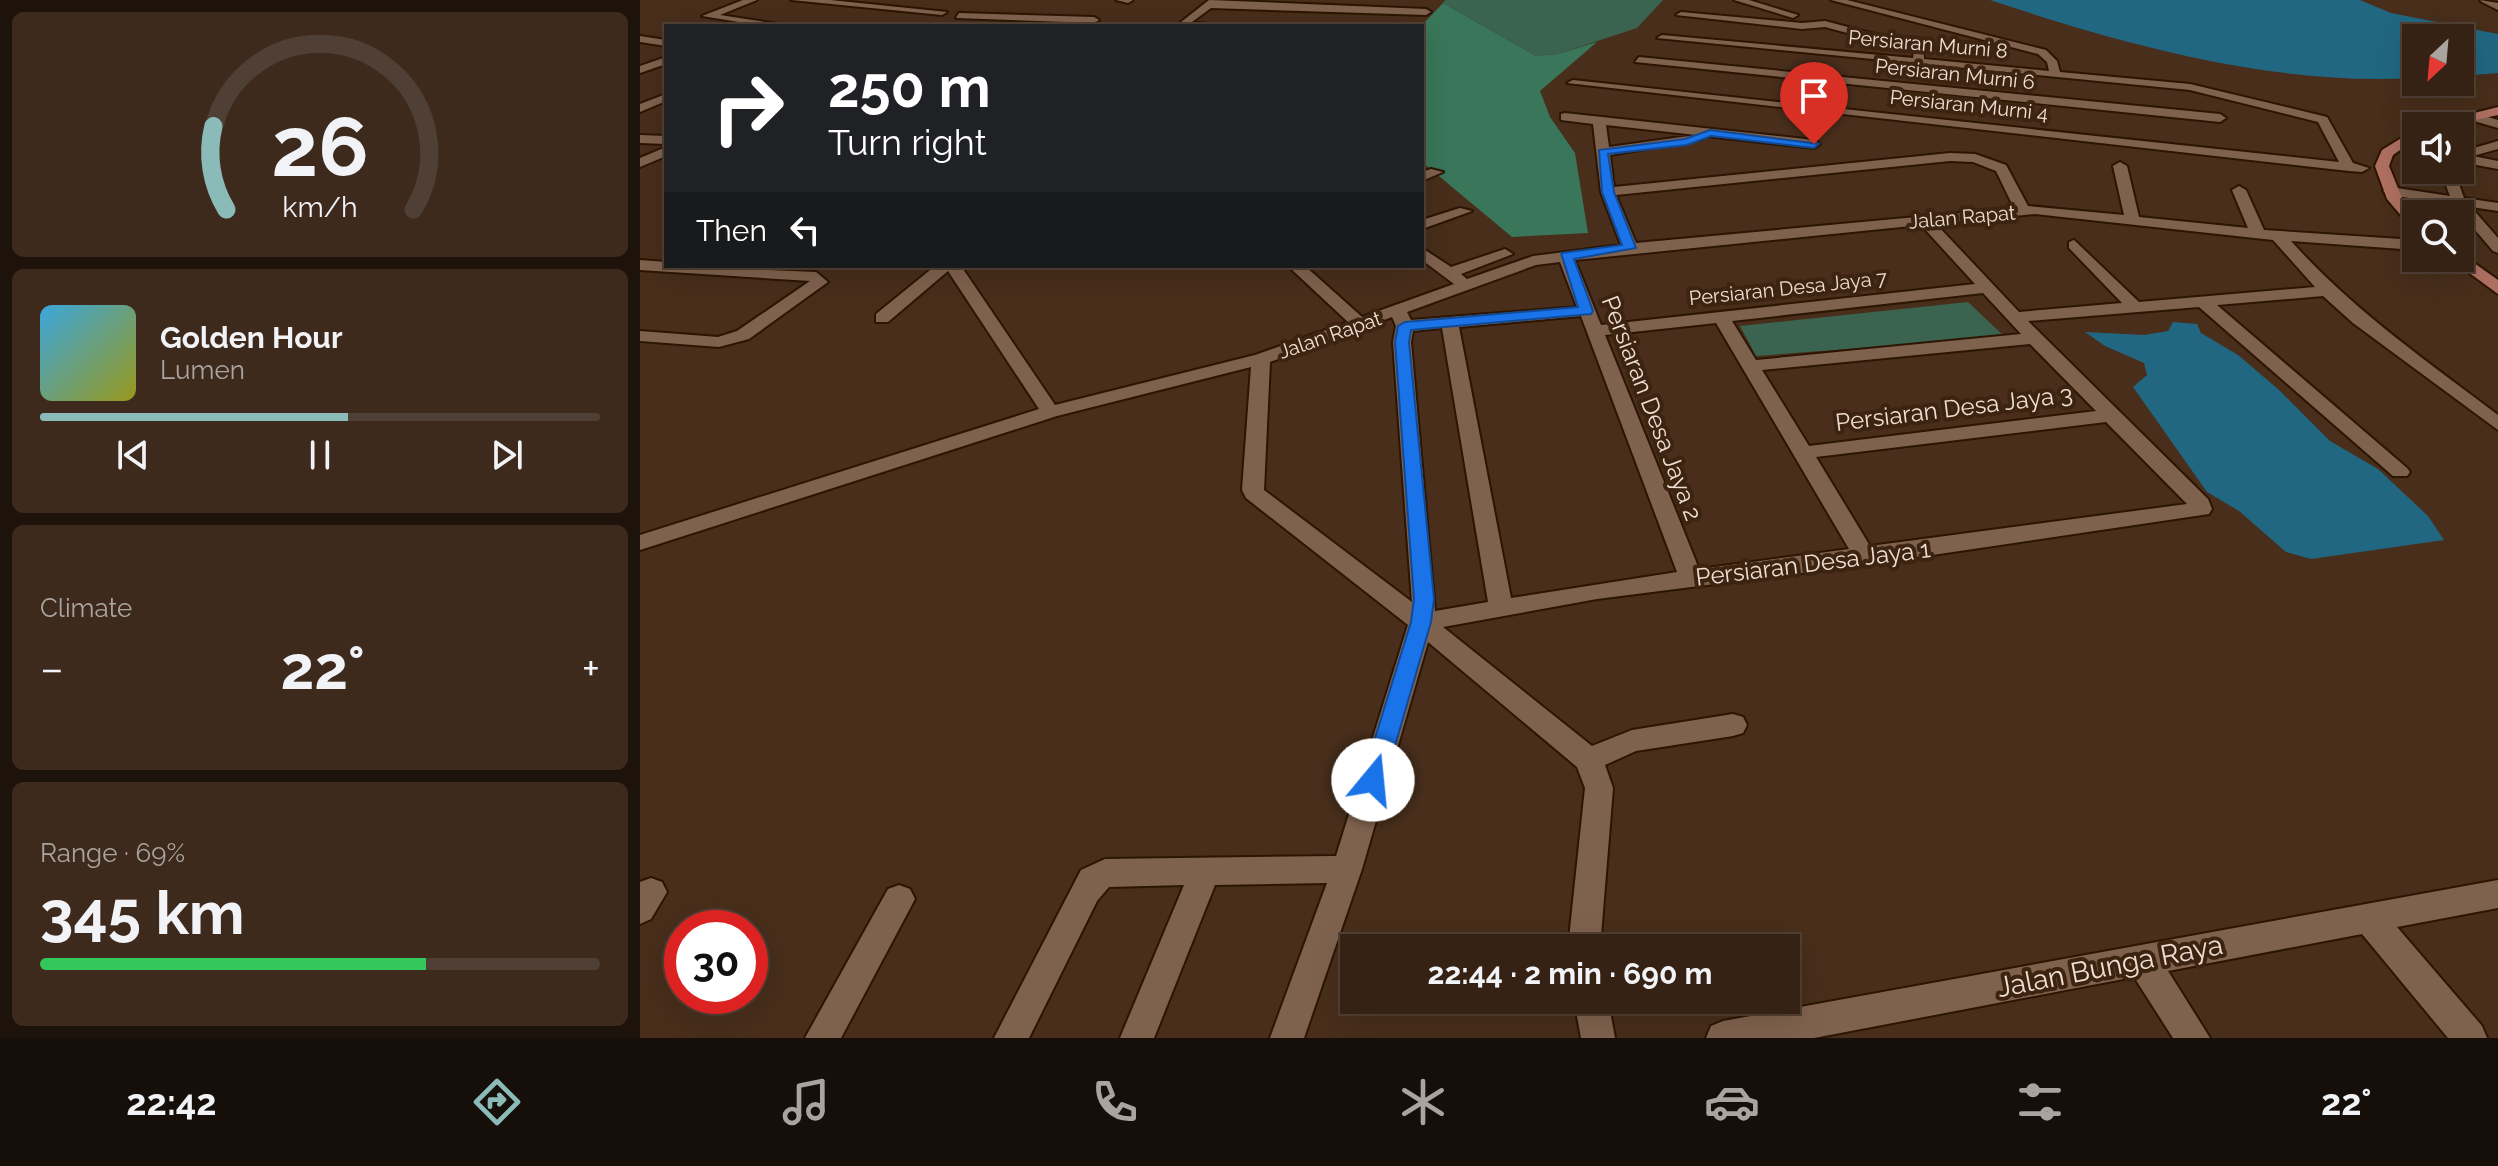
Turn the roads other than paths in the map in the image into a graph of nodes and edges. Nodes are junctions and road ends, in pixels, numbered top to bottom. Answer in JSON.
{"nodes":[{"id":1,"x":752,"y":0,"type":"edge"},
{"id":2,"x":796,"y":0,"type":"edge"},
{"id":3,"x":1121,"y":0,"type":"edge"},
{"id":4,"x":1128,"y":0,"type":"edge"},
{"id":5,"x":1694,"y":0,"type":"edge"},
{"id":6,"x":1739,"y":0,"type":"edge"},
{"id":7,"x":1836,"y":0,"type":"edge"},
{"id":8,"x":833,"y":2,"type":"edge"},
{"id":9,"x":1212,"y":2,"type":"edge"},
{"id":10,"x":1434,"y":3,"type":"dead end"},
{"id":11,"x":979,"y":5,"type":"dead end"},
{"id":12,"x":955,"y":7,"type":"edge"},
{"id":13,"x":929,"y":11,"type":"junction"},
{"id":14,"x":942,"y":12,"type":"junction"},
{"id":15,"x":1426,"y":12,"type":"junction"},
{"id":16,"x":1681,"y":15,"type":"junction"},
{"id":17,"x":1094,"y":20,"type":"dead end"},
{"id":18,"x":771,"y":24,"type":"edge"},
{"id":19,"x":919,"y":24,"type":"edge"},
{"id":20,"x":942,"y":24,"type":"edge"},
{"id":21,"x":1183,"y":24,"type":"edge"},
{"id":22,"x":1417,"y":24,"type":"edge"},
{"id":23,"x":1825,"y":24,"type":"junction"},
{"id":24,"x":1662,"y":38,"type":"junction"},
{"id":25,"x":640,"y":39,"type":"edge"},
{"id":26,"x":664,"y":43,"type":"edge"},
{"id":27,"x":1836,"y":54,"type":"junction"},
{"id":28,"x":664,"y":61,"type":"edge"},
{"id":29,"x":1918,"y":62,"type":"junction"},
{"id":30,"x":1633,"y":67,"type":"junction"},
{"id":31,"x":640,"y":70,"type":"edge"},
{"id":32,"x":2055,"y":74,"type":"junction"},
{"id":33,"x":1826,"y":79,"type":"junction"},
{"id":34,"x":1573,"y":83,"type":"dead end"},
{"id":35,"x":1614,"y":87,"type":"junction"},
{"id":36,"x":1914,"y":88,"type":"junction"},
{"id":37,"x":2210,"y":91,"type":"junction"},
{"id":38,"x":664,"y":98,"type":"edge"},
{"id":39,"x":640,"y":108,"type":"edge"},
{"id":40,"x":1830,"y":110,"type":"junction"},
{"id":41,"x":2498,"y":111,"type":"edge"},
{"id":42,"x":2474,"y":115,"type":"edge"},
{"id":43,"x":1565,"y":117,"type":"dead end"},
{"id":44,"x":2474,"y":117,"type":"edge"},
{"id":45,"x":1907,"y":119,"type":"junction"},
{"id":46,"x":1599,"y":121,"type":"junction"},
{"id":47,"x":2498,"y":124,"type":"edge"},
{"id":48,"x":2224,"y":128,"type":"junction"},
{"id":49,"x":1710,"y":133,"type":"junction"},
{"id":50,"x":640,"y":139,"type":"edge"},
{"id":51,"x":664,"y":140,"type":"edge"},
{"id":52,"x":1814,"y":144,"type":"junction"},
{"id":53,"x":2402,"y":144,"type":"edge"},
{"id":54,"x":2498,"y":145,"type":"edge"},
{"id":55,"x":664,"y":152,"type":"edge"},
{"id":56,"x":1603,"y":152,"type":"junction"},
{"id":57,"x":2474,"y":153,"type":"edge"},
{"id":58,"x":2234,"y":154,"type":"junction"},
{"id":59,"x":2389,"y":154,"type":"junction"},
{"id":60,"x":2474,"y":160,"type":"edge"},
{"id":61,"x":640,"y":163,"type":"edge"},
{"id":62,"x":2498,"y":165,"type":"edge"},
{"id":63,"x":2120,"y":166,"type":"dead end"},
{"id":64,"x":1837,"y":168,"type":"junction"},
{"id":65,"x":2355,"y":168,"type":"junction"},
{"id":66,"x":2389,"y":189,"type":"junction"},
{"id":67,"x":2239,"y":190,"type":"dead end"},
{"id":68,"x":1608,"y":192,"type":"junction"},
{"id":69,"x":2407,"y":194,"type":"junction"},
{"id":70,"x":2411,"y":200,"type":"edge"},
{"id":71,"x":2446,"y":200,"type":"edge"},
{"id":72,"x":2474,"y":204,"type":"edge"},
{"id":73,"x":2402,"y":205,"type":"edge"},
{"id":74,"x":2498,"y":207,"type":"edge"},
{"id":75,"x":1465,"y":211,"type":"dead end"},
{"id":76,"x":2023,"y":211,"type":"junction"},
{"id":77,"x":1924,"y":220,"type":"junction"},
{"id":78,"x":2132,"y":220,"type":"junction"},
{"id":79,"x":2474,"y":220,"type":"edge"},
{"id":80,"x":1424,"y":224,"type":"edge"},
{"id":81,"x":2258,"y":234,"type":"junction"},
{"id":82,"x":2278,"y":236,"type":"junction"},
{"id":83,"x":2402,"y":244,"type":"edge"},
{"id":84,"x":2074,"y":245,"type":"dead end"},
{"id":85,"x":1630,"y":248,"type":"junction"},
{"id":86,"x":2498,"y":248,"type":"edge"},
{"id":87,"x":1517,"y":249,"type":"dead end"},
{"id":88,"x":1424,"y":254,"type":"edge"},
{"id":89,"x":1566,"y":256,"type":"junction"},
{"id":90,"x":640,"y":265,"type":"edge"},
{"id":91,"x":664,"y":267,"type":"edge"},
{"id":92,"x":684,"y":268,"type":"edge"},
{"id":93,"x":943,"y":268,"type":"edge"},
{"id":94,"x":954,"y":268,"type":"edge"},
{"id":95,"x":1298,"y":268,"type":"edge"},
{"id":96,"x":2474,"y":270,"type":"edge"},
{"id":97,"x":1449,"y":273,"type":"junction"},
{"id":98,"x":1465,"y":285,"type":"junction"},
{"id":99,"x":1986,"y":288,"type":"junction"},
{"id":100,"x":2498,"y":289,"type":"edge"},
{"id":101,"x":2327,"y":291,"type":"junction"},
{"id":102,"x":2202,"y":301,"type":"junction"},
{"id":103,"x":2135,"y":307,"type":"junction"},
{"id":104,"x":1586,"y":311,"type":"junction"},
{"id":105,"x":1721,"y":317,"type":"junction"},
{"id":106,"x":2017,"y":317,"type":"junction"},
{"id":107,"x":882,"y":318,"type":"dead end"},
{"id":108,"x":1401,"y":319,"type":"junction"},
{"id":109,"x":1450,"y":323,"type":"junction"},
{"id":110,"x":1361,"y":325,"type":"junction"},
{"id":111,"x":1595,"y":331,"type":"junction"},
{"id":112,"x":642,"y":338,"type":"edge"},
{"id":113,"x":2034,"y":338,"type":"junction"},
{"id":114,"x":1261,"y":359,"type":"junction"},
{"id":115,"x":1750,"y":366,"type":"junction"},
{"id":116,"x":1050,"y":412,"type":"junction"},
{"id":117,"x":2112,"y":415,"type":"junction"},
{"id":118,"x":2498,"y":424,"type":"edge"},
{"id":119,"x":1802,"y":453,"type":"junction"},
{"id":120,"x":2400,"y":472,"type":"dead end"},
{"id":121,"x":640,"y":543,"type":"edge"},
{"id":122,"x":1865,"y":557,"type":"junction"},
{"id":123,"x":1691,"y":579,"type":"junction"},
{"id":124,"x":1501,"y":607,"type":"junction"},
{"id":125,"x":1421,"y":622,"type":"junction"},
{"id":126,"x":1733,"y":725,"type":"dead end"},
{"id":127,"x":1589,"y":760,"type":"junction"},
{"id":128,"x":1347,"y":869,"type":"junction"},
{"id":129,"x":1205,"y":871,"type":"junction"},
{"id":130,"x":2498,"y":894,"type":"edge"},
{"id":131,"x":899,"y":899,"type":"dead end"},
{"id":132,"x":2368,"y":917,"type":"junction"},
{"id":133,"x":1585,"y":934,"type":"edge"},
{"id":134,"x":2142,"y":961,"type":"junction"},
{"id":135,"x":1594,"y":1014,"type":"edge"},
{"id":136,"x":822,"y":1038,"type":"edge"},
{"id":137,"x":1011,"y":1038,"type":"edge"},
{"id":138,"x":1137,"y":1038,"type":"edge"},
{"id":139,"x":1287,"y":1038,"type":"edge"},
{"id":140,"x":1598,"y":1038,"type":"edge"},
{"id":141,"x":1723,"y":1038,"type":"edge"},
{"id":142,"x":2193,"y":1038,"type":"edge"},
{"id":143,"x":2470,"y":1038,"type":"edge"}],
"edges":[{"from":1,"to":18,"type":"street"},
{"from":2,"to":8,"type":"street"},
{"from":3,"to":4,"type":"street"},
{"from":5,"to":16,"type":"street"},
{"from":6,"to":23,"type":"street"},
{"from":7,"to":32,"type":"street"},
{"from":8,"to":13,"type":"street"},
{"from":9,"to":15,"type":"street"},
{"from":9,"to":21,"type":"street"},
{"from":10,"to":15,"type":"street"},
{"from":11,"to":12,"type":"street"},
{"from":12,"to":13,"type":"street"},
{"from":12,"to":14,"type":"street"},
{"from":12,"to":17,"type":"street"},
{"from":12,"to":20,"type":"street"},
{"from":13,"to":14,"type":"street"},
{"from":14,"to":19,"type":"street"},
{"from":15,"to":22,"type":"street"},
{"from":16,"to":23,"type":"street"},
{"from":16,"to":24,"type":"street"},
{"from":23,"to":29,"type":"street"},
{"from":24,"to":27,"type":"street","name":"Persiaran Murni 8"},
{"from":24,"to":30,"type":"street"},
{"from":25,"to":26,"type":"street"},
{"from":27,"to":29,"type":"street","name":"Persiaran Murni 8"},
{"from":27,"to":33,"type":"street"},
{"from":28,"to":31,"type":"street"},
{"from":29,"to":32,"type":"street","name":"Persiaran Murni 8"},
{"from":30,"to":33,"type":"street","name":"Persiaran Murni 6"},
{"from":30,"to":35,"type":"street"},
{"from":32,"to":37,"type":"street","name":"Persiaran Murni 8"},
{"from":33,"to":36,"type":"street","name":"Persiaran Murni 6"},
{"from":34,"to":35,"type":"street","name":"Persiaran Murni 4"},
{"from":35,"to":40,"type":"street","name":"Persiaran Murni 4"},
{"from":36,"to":45,"type":"street"},
{"from":36,"to":48,"type":"street","name":"Persiaran Murni 6"},
{"from":37,"to":48,"type":"street"},
{"from":37,"to":65,"type":"street","name":"Persiaran Murni 8"},
{"from":38,"to":39,"type":"street"},
{"from":40,"to":45,"type":"street","name":"Persiaran Murni 4"},
{"from":40,"to":52,"type":"street"},
{"from":41,"to":42,"type":"main road"},
{"from":43,"to":46,"type":"street"},
{"from":44,"to":47,"type":"street"},
{"from":45,"to":58,"type":"street","name":"Persiaran Murni 4"},
{"from":46,"to":49,"type":"street"},
{"from":46,"to":56,"type":"street"},
{"from":48,"to":58,"type":"street"},
{"from":49,"to":52,"type":"street"},
{"from":49,"to":56,"type":"street"},
{"from":50,"to":51,"type":"street"},
{"from":52,"to":64,"type":"street"},
{"from":53,"to":59,"type":"main road"},
{"from":54,"to":57,"type":"street"},
{"from":55,"to":61,"type":"street"},
{"from":56,"to":68,"type":"street"},
{"from":58,"to":65,"type":"street","name":"Persiaran Murni 4"},
{"from":59,"to":65,"type":"main road"},
{"from":59,"to":66,"type":"main road"},
{"from":59,"to":69,"type":"main road"},
{"from":60,"to":62,"type":"street"},
{"from":63,"to":78,"type":"street"},
{"from":64,"to":68,"type":"street"},
{"from":64,"to":76,"type":"street"},
{"from":65,"to":66,"type":"main road"},
{"from":66,"to":69,"type":"street"},
{"from":66,"to":73,"type":"main road"},
{"from":67,"to":81,"type":"street"},
{"from":68,"to":85,"type":"street"},
{"from":69,"to":70,"type":"main road"},
{"from":69,"to":71,"type":"street"},
{"from":72,"to":74,"type":"street"},
{"from":75,"to":80,"type":"street"},
{"from":76,"to":77,"type":"street","name":"Jalan Rapat"},
{"from":76,"to":78,"type":"street","name":"Jalan Rapat"},
{"from":77,"to":85,"type":"street","name":"Jalan Rapat"},
{"from":77,"to":99,"type":"street"},
{"from":78,"to":81,"type":"street","name":"Jalan Rapat"},
{"from":79,"to":86,"type":"street"},
{"from":81,"to":82,"type":"street","name":"Jalan Rapat"},
{"from":82,"to":83,"type":"street","name":"Jalan Rapat"},
{"from":82,"to":101,"type":"street"},
{"from":84,"to":103,"type":"street"},
{"from":85,"to":89,"type":"street","name":"Jalan Rapat"},
{"from":87,"to":97,"type":"street"},
{"from":88,"to":97,"type":"street"},
{"from":89,"to":98,"type":"street","name":"Jalan Rapat"},
{"from":89,"to":104,"type":"street","name":"Persiaran Desa Jaya 2"},
{"from":90,"to":91,"type":"street"},
{"from":92,"to":112,"type":"street"},
{"from":93,"to":107,"type":"street"},
{"from":94,"to":116,"type":"street"},
{"from":95,"to":110,"type":"street"},
{"from":96,"to":100,"type":"main road"},
{"from":97,"to":98,"type":"street"},
{"from":98,"to":108,"type":"street","name":"Jalan Rapat"},
{"from":99,"to":105,"type":"street","name":"Persiaran Desa Jaya 7"},
{"from":99,"to":106,"type":"street"},
{"from":101,"to":102,"type":"street"},
{"from":101,"to":118,"type":"street"},
{"from":102,"to":103,"type":"street"},
{"from":102,"to":120,"type":"street"},
{"from":103,"to":106,"type":"street"},
{"from":104,"to":109,"type":"street"},
{"from":104,"to":111,"type":"street","name":"Persiaran Desa Jaya 2"},
{"from":105,"to":111,"type":"street","name":"Persiaran Desa Jaya 7"},
{"from":105,"to":115,"type":"street"},
{"from":106,"to":113,"type":"street"},
{"from":108,"to":109,"type":"street"},
{"from":108,"to":110,"type":"street","name":"Jalan Rapat"},
{"from":108,"to":125,"type":"street"},
{"from":109,"to":124,"type":"street"},
{"from":110,"to":114,"type":"street","name":"Jalan Rapat"},
{"from":111,"to":123,"type":"street","name":"Persiaran Desa Jaya 2"},
{"from":113,"to":115,"type":"street"},
{"from":113,"to":117,"type":"street"},
{"from":114,"to":116,"type":"street","name":"Jalan Rapat"},
{"from":114,"to":125,"type":"street"},
{"from":115,"to":119,"type":"street"},
{"from":116,"to":121,"type":"street","name":"Jalan Rapat"},
{"from":117,"to":119,"type":"street","name":"Persiaran Desa Jaya 3"},
{"from":117,"to":122,"type":"street","name":"Persiaran Desa Jaya 1"},
{"from":119,"to":122,"type":"street"},
{"from":122,"to":123,"type":"street","name":"Persiaran Desa Jaya 1"},
{"from":123,"to":124,"type":"street","name":"Persiaran Desa Jaya 1"},
{"from":124,"to":125,"type":"street","name":"Persiaran Desa Jaya 1"},
{"from":125,"to":127,"type":"street"},
{"from":125,"to":128,"type":"street"},
{"from":126,"to":127,"type":"street"},
{"from":127,"to":133,"type":"street"},
{"from":128,"to":129,"type":"street"},
{"from":128,"to":139,"type":"street"},
{"from":129,"to":137,"type":"street"},
{"from":129,"to":138,"type":"street"},
{"from":130,"to":132,"type":"street","name":"Jalan Bunga Raya"},
{"from":131,"to":136,"type":"street"},
{"from":132,"to":134,"type":"street","name":"Jalan Bunga Raya"},
{"from":132,"to":143,"type":"street"},
{"from":134,"to":141,"type":"street","name":"Jalan Bunga Raya"},
{"from":134,"to":142,"type":"street"},
{"from":135,"to":140,"type":"street"}]}
